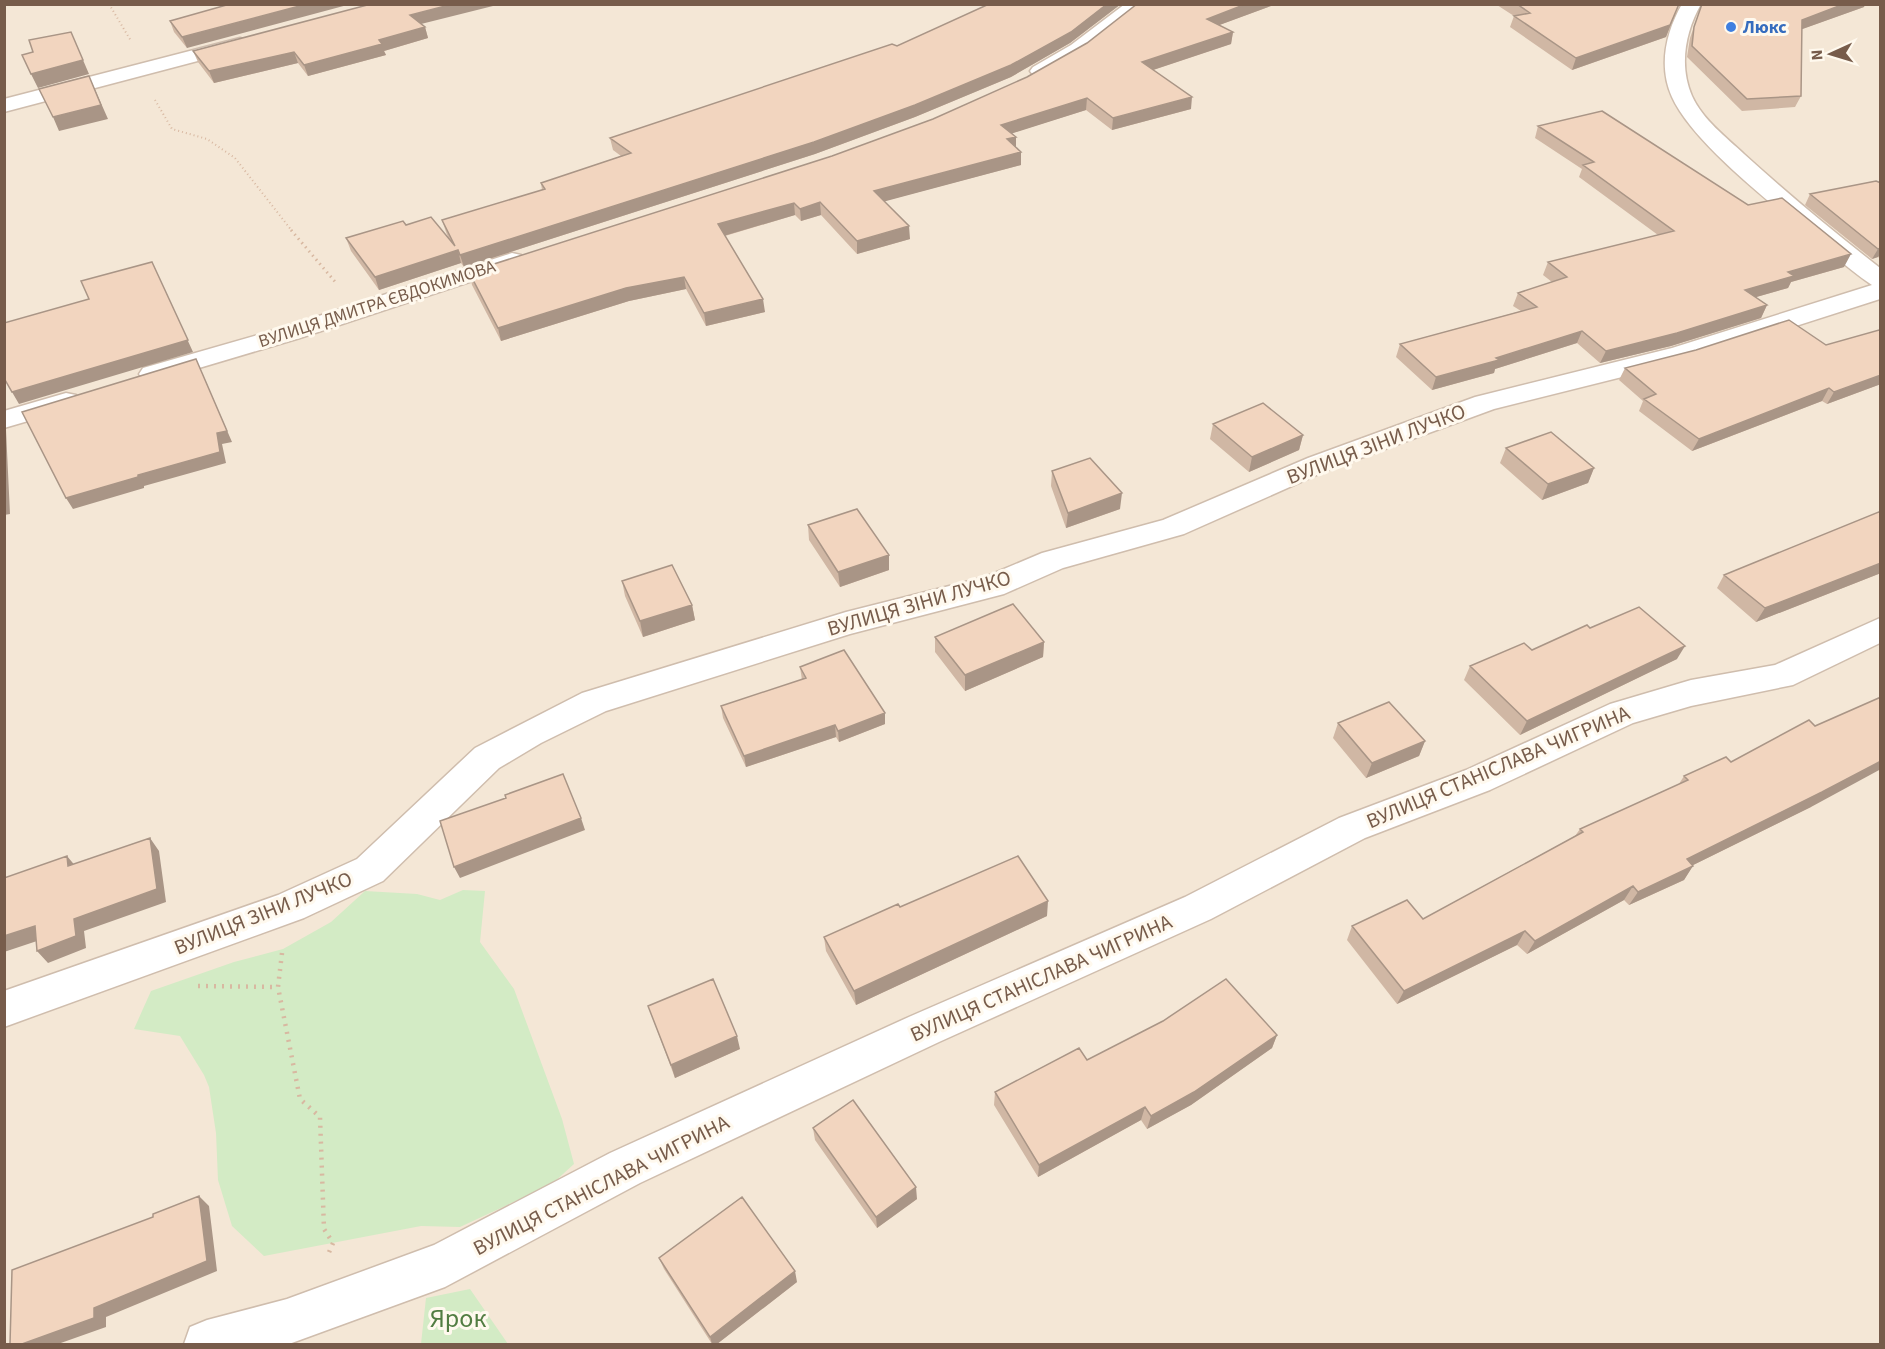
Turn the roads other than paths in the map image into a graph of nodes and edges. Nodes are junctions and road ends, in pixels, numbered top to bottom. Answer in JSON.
{"nodes":[{"id":1,"x":1138,"y":4,"type":"edge"},
{"id":2,"x":1692,"y":4,"type":"edge"},
{"id":3,"x":255,"y":40,"type":"edge"},
{"id":4,"x":1019,"y":83,"type":"edge"},
{"id":5,"x":4,"y":106,"type":"edge"},
{"id":6,"x":530,"y":254,"type":"edge"},
{"id":7,"x":1881,"y":280,"type":"edge"},
{"id":8,"x":1881,"y":291,"type":"edge"},
{"id":9,"x":134,"y":380,"type":"edge"},
{"id":10,"x":91,"y":393,"type":"edge"},
{"id":11,"x":4,"y":420,"type":"edge"},
{"id":12,"x":1881,"y":630,"type":"edge"},
{"id":13,"x":4,"y":1009,"type":"edge"},
{"id":14,"x":207,"y":1344,"type":"edge"}],
"edges":[{"from":1,"to":4,"type":"street"},
{"from":2,"to":7,"type":"street"},
{"from":3,"to":5,"type":"street"},
{"from":6,"to":9,"type":"street","name":"ВУЛИЦЯ ДМИТРА ЄВДОКИМОВА"},
{"from":8,"to":13,"type":"street","name":"ВУЛИЦЯ ЗІНИ ЛУЧКО"},
{"from":10,"to":11,"type":"street"},
{"from":12,"to":14,"type":"street","name":"ВУЛИЦЯ СТАНІСЛАВА ЧИГРИНА"}]}
